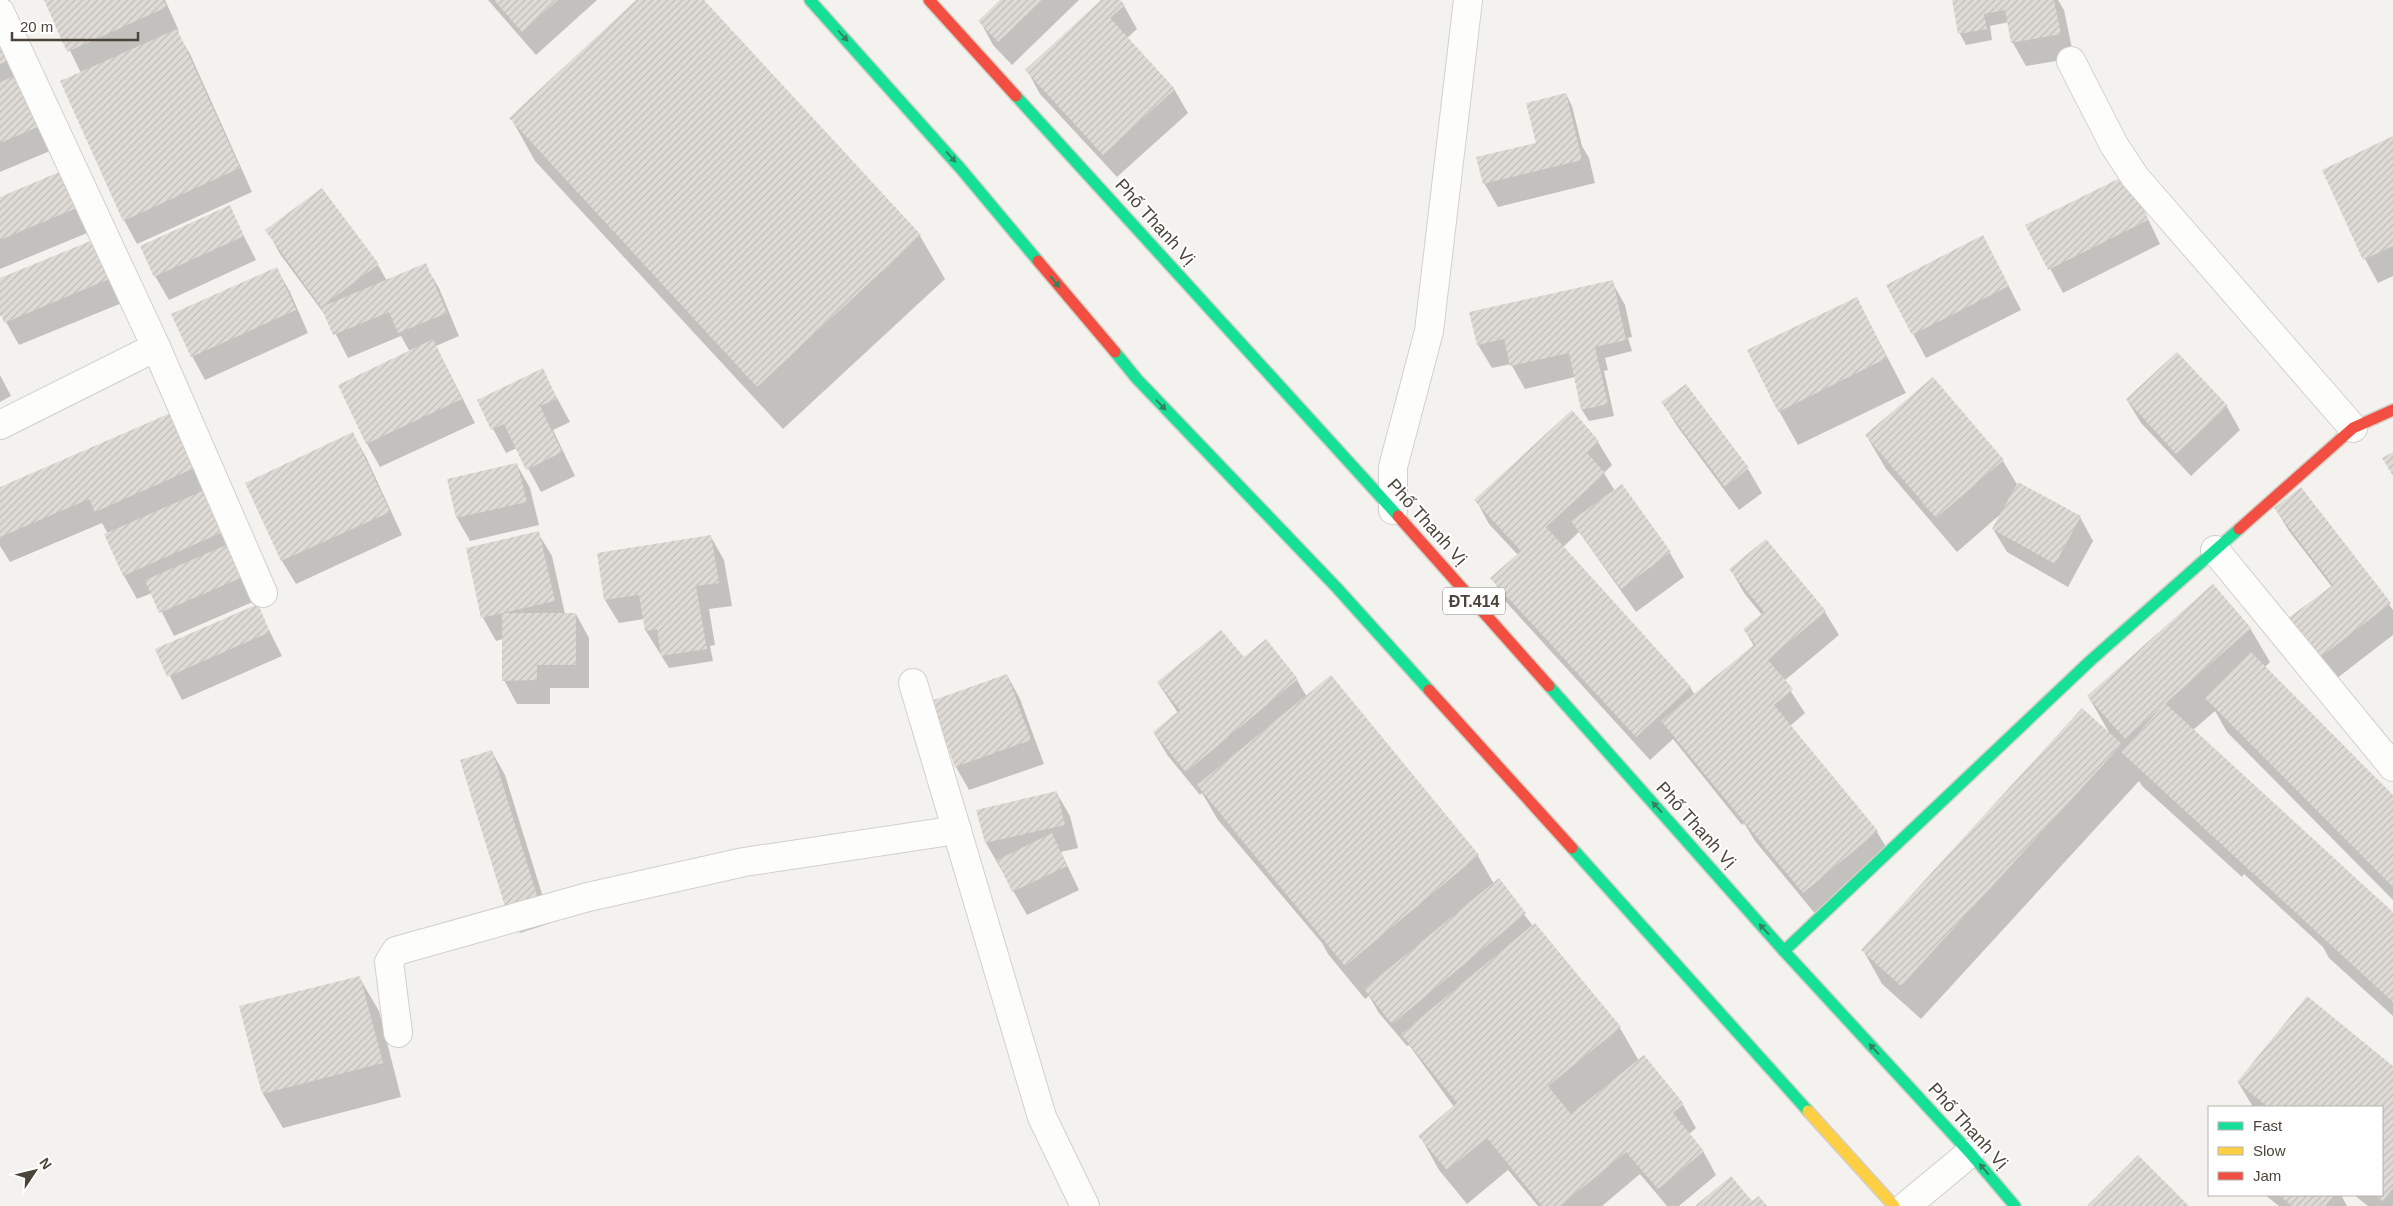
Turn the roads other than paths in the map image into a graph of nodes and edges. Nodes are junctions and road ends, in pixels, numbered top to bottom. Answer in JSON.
{"nodes":[{"id":1,"x":810,"y":0,"type":"edge"},
{"id":2,"x":929,"y":0,"type":"edge"},
{"id":3,"x":1468,"y":0,"type":"edge"},
{"id":4,"x":0,"y":12,"type":"edge"},
{"id":5,"x":2071,"y":61,"type":"dead end"},
{"id":6,"x":156,"y":347,"type":"junction"},
{"id":7,"x":2393,"y":410,"type":"edge"},
{"id":8,"x":0,"y":425,"type":"edge"},
{"id":9,"x":2353,"y":428,"type":"junction"},
{"id":10,"x":1393,"y":510,"type":"junction"},
{"id":11,"x":2215,"y":550,"type":"junction"},
{"id":12,"x":263,"y":592,"type":"dead end"},
{"id":13,"x":914,"y":683,"type":"dead end"},
{"id":14,"x":2393,"y":767,"type":"edge"},
{"id":15,"x":957,"y":830,"type":"junction"},
{"id":16,"x":1784,"y":951,"type":"junction"},
{"id":17,"x":398,"y":1033,"type":"dead end"},
{"id":18,"x":1970,"y":1153,"type":"junction"},
{"id":19,"x":1085,"y":1206,"type":"edge"},
{"id":20,"x":1894,"y":1206,"type":"edge"},
{"id":21,"x":1906,"y":1206,"type":"edge"},
{"id":22,"x":2015,"y":1206,"type":"edge"}],
"edges":[{"from":1,"to":20,"type":"main road","one_way":true},
{"from":2,"to":10,"type":"main road","name":"Phố Thanh Vị","number":"ĐT.414"},
{"from":3,"to":10,"type":"street"},
{"from":4,"to":6,"type":"street"},
{"from":5,"to":9,"type":"street"},
{"from":6,"to":8,"type":"street"},
{"from":6,"to":12,"type":"street"},
{"from":7,"to":9,"type":"main road"},
{"from":9,"to":11,"type":"main road"},
{"from":16,"to":10,"type":"main road","name":"Phố Thanh Vị","number":"ĐT.414","one_way":true},
{"from":11,"to":14,"type":"street"},
{"from":11,"to":16,"type":"main road"},
{"from":13,"to":15,"type":"street"},
{"from":15,"to":17,"type":"street"},
{"from":15,"to":19,"type":"street"},
{"from":18,"to":16,"type":"main road","name":"Phố Thanh Vị","number":"ĐT.414","one_way":true},
{"from":18,"to":21,"type":"street"},
{"from":22,"to":18,"type":"main road","name":"Phố Thanh Vị","number":"ĐT.414","one_way":true}]}
